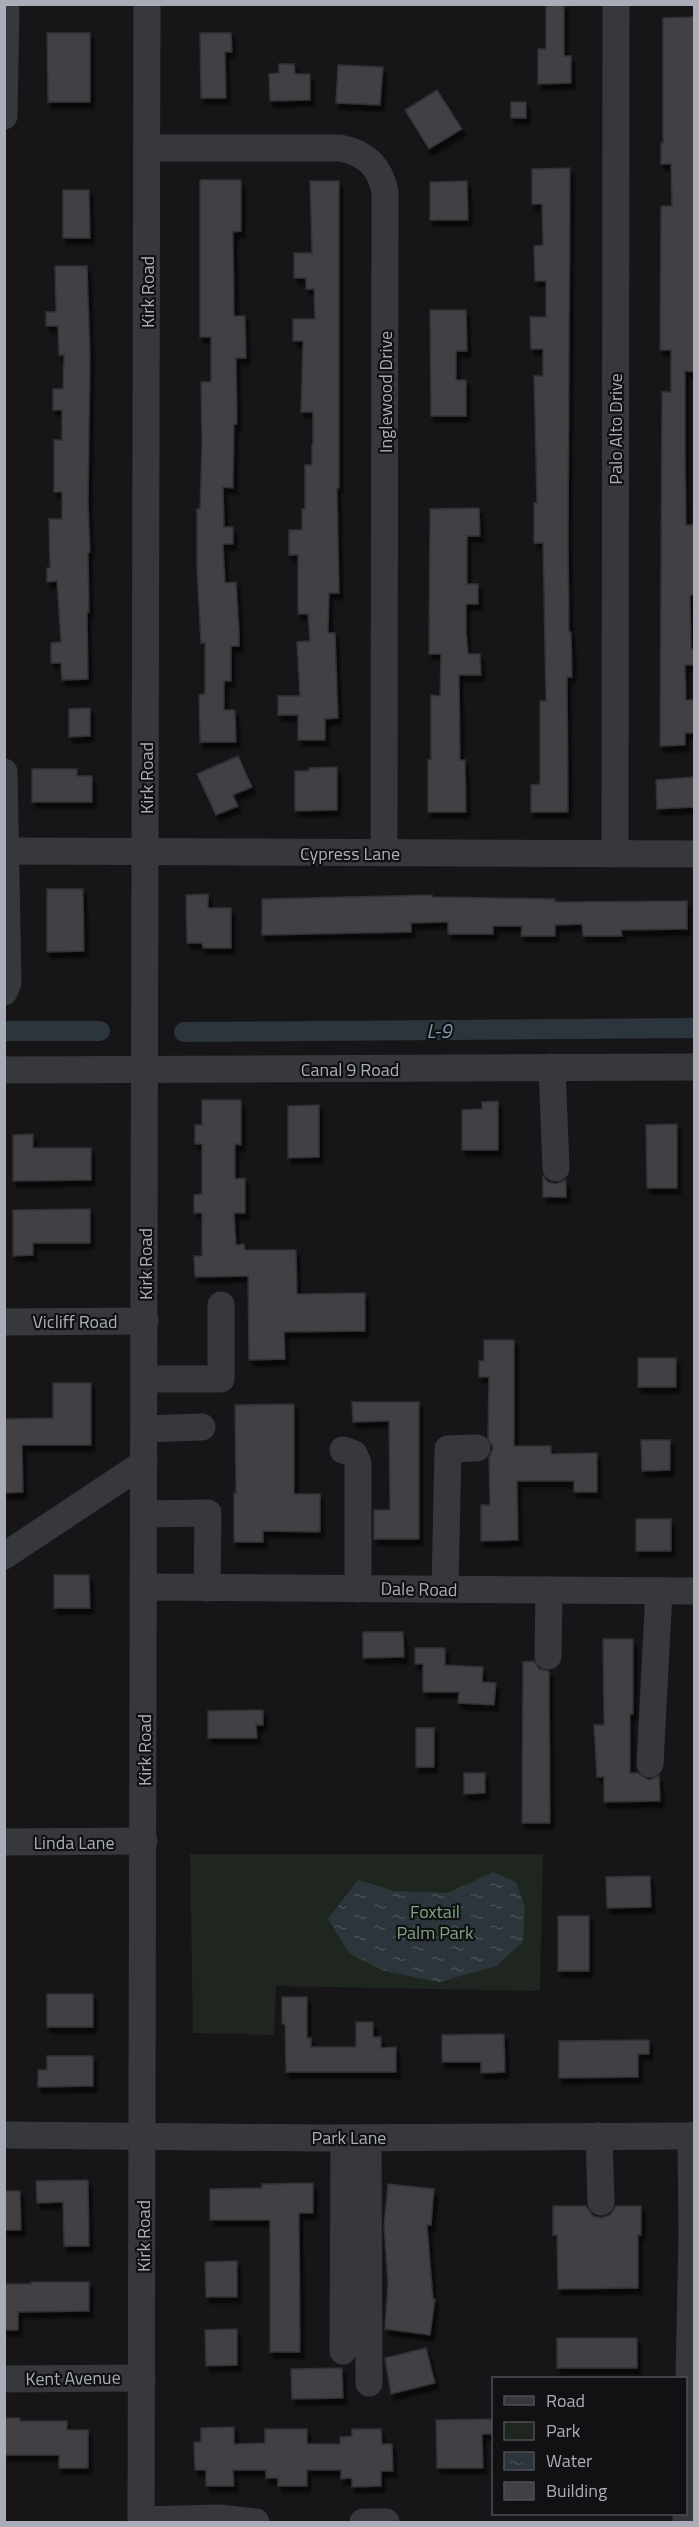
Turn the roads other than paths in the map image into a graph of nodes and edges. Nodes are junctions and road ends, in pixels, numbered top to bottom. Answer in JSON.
{"nodes":[{"id":1,"x":6,"y":4,"type":"edge"},
{"id":2,"x":147,"y":4,"type":"edge"},
{"id":3,"x":615,"y":4,"type":"edge"},
{"id":4,"x":4,"y":116,"type":"edge"},
{"id":5,"x":147,"y":148,"type":"junction"},
{"id":6,"x":4,"y":772,"type":"edge"},
{"id":7,"x":6,"y":851,"type":"edge"},
{"id":8,"x":146,"y":852,"type":"junction"},
{"id":9,"x":384,"y":853,"type":"junction"},
{"id":10,"x":615,"y":854,"type":"junction"},
{"id":11,"x":694,"y":854,"type":"edge"},
{"id":12,"x":6,"y":948,"type":"edge"},
{"id":13,"x":4,"y":992,"type":"edge"},
{"id":14,"x":552,"y":1067,"type":"junction"},
{"id":15,"x":694,"y":1067,"type":"edge"},
{"id":16,"x":4,"y":1070,"type":"edge"},
{"id":17,"x":145,"y":1070,"type":"junction"},
{"id":18,"x":556,"y":1168,"type":"dead end"},
{"id":19,"x":221,"y":1305,"type":"dead end"},
{"id":20,"x":145,"y":1321,"type":"junction"},
{"id":21,"x":4,"y":1322,"type":"edge"},
{"id":22,"x":145,"y":1379,"type":"junction"},
{"id":23,"x":202,"y":1426,"type":"dead end"},
{"id":24,"x":144,"y":1429,"type":"junction"},
{"id":25,"x":477,"y":1448,"type":"dead end"},
{"id":26,"x":343,"y":1450,"type":"dead end"},
{"id":27,"x":144,"y":1463,"type":"junction"},
{"id":28,"x":144,"y":1514,"type":"junction"},
{"id":29,"x":4,"y":1556,"type":"edge"},
{"id":30,"x":144,"y":1587,"type":"junction"},
{"id":31,"x":207,"y":1588,"type":"junction"},
{"id":32,"x":358,"y":1588,"type":"junction"},
{"id":33,"x":445,"y":1589,"type":"junction"},
{"id":34,"x":549,"y":1590,"type":"junction"},
{"id":35,"x":659,"y":1591,"type":"junction"},
{"id":36,"x":694,"y":1591,"type":"edge"},
{"id":37,"x":548,"y":1656,"type":"dead end"},
{"id":38,"x":650,"y":1764,"type":"dead end"},
{"id":39,"x":144,"y":1841,"type":"junction"},
{"id":40,"x":4,"y":1842,"type":"edge"},
{"id":41,"x":4,"y":2135,"type":"edge"},
{"id":42,"x":143,"y":2136,"type":"junction"},
{"id":43,"x":599,"y":2136,"type":"junction"},
{"id":44,"x":693,"y":2136,"type":"edge"},
{"id":45,"x":356,"y":2138,"type":"junction"},
{"id":46,"x":601,"y":2202,"type":"dead end"},
{"id":47,"x":343,"y":2351,"type":"dead end"},
{"id":48,"x":142,"y":2378,"type":"junction"},
{"id":49,"x":4,"y":2379,"type":"edge"},
{"id":50,"x":369,"y":2384,"type":"dead end"},
{"id":51,"x":688,"y":2516,"type":"edge"},
{"id":52,"x":141,"y":2521,"type":"edge"},
{"id":53,"x":386,"y":2522,"type":"edge"},
{"id":54,"x":256,"y":2523,"type":"edge"},
{"id":55,"x":363,"y":2523,"type":"edge"}],
"edges":[{"from":1,"to":4,"type":"street"},
{"from":2,"to":5,"type":"street","name":"Kirk Road"},
{"from":3,"to":10,"type":"street","name":"Palo Alto Drive"},
{"from":5,"to":8,"type":"street","name":"Kirk Road"},
{"from":5,"to":9,"type":"street","name":"Inglewood Drive"},
{"from":6,"to":7,"type":"street"},
{"from":7,"to":8,"type":"street","name":"Cypress Lane"},
{"from":7,"to":12,"type":"street"},
{"from":8,"to":9,"type":"street","name":"Cypress Lane"},
{"from":8,"to":17,"type":"street","name":"Kirk Road"},
{"from":9,"to":10,"type":"street","name":"Cypress Lane"},
{"from":10,"to":11,"type":"street","name":"Cypress Lane"},
{"from":12,"to":13,"type":"street"},
{"from":14,"to":15,"type":"street","name":"Canal 9 Road"},
{"from":14,"to":17,"type":"street","name":"Canal 9 Road"},
{"from":14,"to":18,"type":"street"},
{"from":16,"to":17,"type":"street","name":"Canal 9 Road"},
{"from":17,"to":20,"type":"street","name":"Kirk Road"},
{"from":19,"to":22,"type":"street"},
{"from":20,"to":21,"type":"street","name":"Vicliff Road"},
{"from":20,"to":22,"type":"street","name":"Kirk Road"},
{"from":22,"to":24,"type":"street","name":"Kirk Road"},
{"from":23,"to":24,"type":"street"},
{"from":24,"to":27,"type":"street","name":"Kirk Road"},
{"from":25,"to":33,"type":"street"},
{"from":26,"to":32,"type":"street"},
{"from":27,"to":28,"type":"street","name":"Kirk Road"},
{"from":27,"to":29,"type":"street"},
{"from":28,"to":30,"type":"street","name":"Kirk Road"},
{"from":28,"to":31,"type":"street"},
{"from":30,"to":31,"type":"street","name":"Dale Road"},
{"from":30,"to":39,"type":"street","name":"Kirk Road"},
{"from":31,"to":32,"type":"street","name":"Dale Road"},
{"from":32,"to":33,"type":"street","name":"Dale Road"},
{"from":33,"to":34,"type":"street","name":"Dale Road"},
{"from":34,"to":35,"type":"street","name":"Dale Road"},
{"from":34,"to":37,"type":"street"},
{"from":35,"to":36,"type":"street","name":"Dale Road"},
{"from":35,"to":38,"type":"street"},
{"from":39,"to":40,"type":"street","name":"Linda Lane"},
{"from":39,"to":42,"type":"street","name":"Kirk Road"},
{"from":41,"to":42,"type":"street","name":"Park Lane"},
{"from":42,"to":45,"type":"street","name":"Park Lane"},
{"from":42,"to":48,"type":"street","name":"Kirk Road"},
{"from":43,"to":44,"type":"street","name":"Park Lane"},
{"from":43,"to":45,"type":"street","name":"Park Lane"},
{"from":43,"to":46,"type":"street"},
{"from":44,"to":51,"type":"street"},
{"from":45,"to":47,"type":"street"},
{"from":45,"to":50,"type":"street"},
{"from":48,"to":49,"type":"street","name":"Kent Avenue"},
{"from":48,"to":52,"type":"street","name":"Kirk Road"},
{"from":52,"to":54,"type":"street"},
{"from":53,"to":55,"type":"street"}]}
